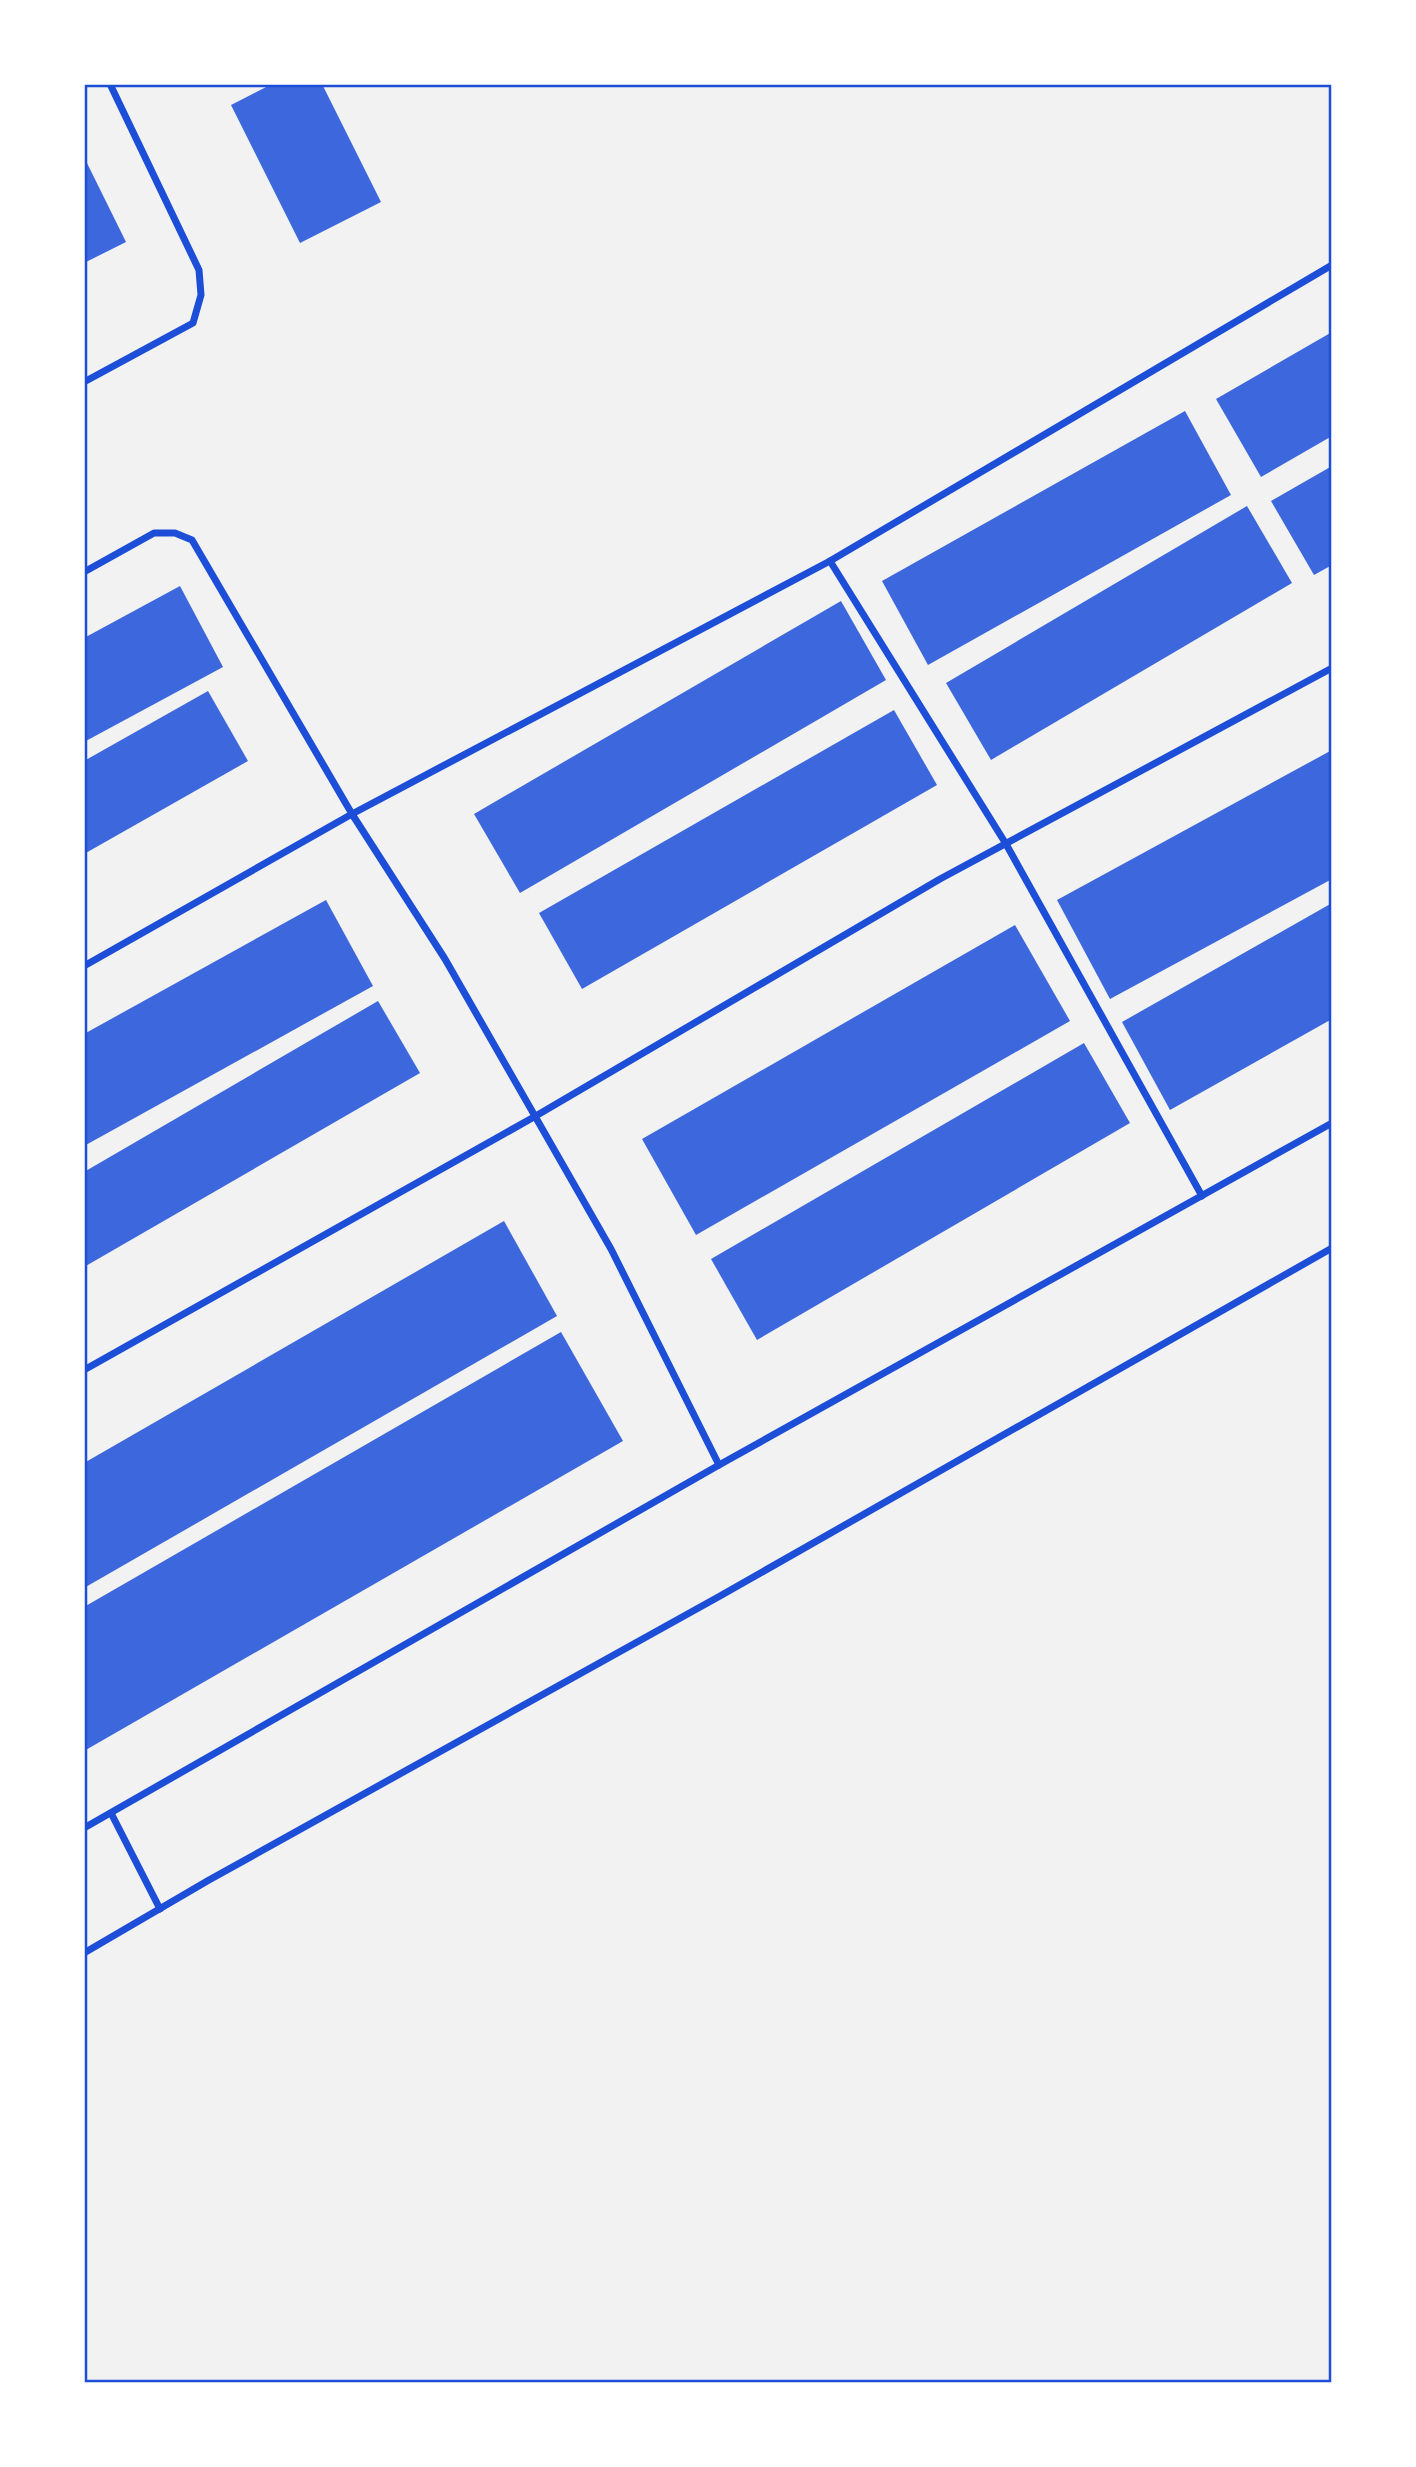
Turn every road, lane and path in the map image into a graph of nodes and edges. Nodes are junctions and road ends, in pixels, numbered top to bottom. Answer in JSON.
{"nodes":[{"id":1,"x":110,"y":84,"type":"edge"},
{"id":2,"x":1332,"y":265,"type":"edge"},
{"id":3,"x":84,"y":382,"type":"edge"},
{"id":4,"x":830,"y":561,"type":"junction"},
{"id":5,"x":84,"y":572,"type":"edge"},
{"id":6,"x":1332,"y":668,"type":"edge"},
{"id":7,"x":352,"y":814,"type":"junction"},
{"id":8,"x":1006,"y":844,"type":"junction"},
{"id":9,"x":84,"y":966,"type":"edge"},
{"id":10,"x":534,"y":1117,"type":"junction"},
{"id":11,"x":1332,"y":1123,"type":"edge"},
{"id":12,"x":1202,"y":1196,"type":"junction"},
{"id":13,"x":1332,"y":1248,"type":"edge"},
{"id":14,"x":84,"y":1370,"type":"edge"},
{"id":15,"x":719,"y":1465,"type":"junction"},
{"id":16,"x":111,"y":1813,"type":"junction"},
{"id":17,"x":84,"y":1828,"type":"edge"},
{"id":18,"x":160,"y":1909,"type":"junction"},
{"id":19,"x":84,"y":1953,"type":"edge"}],
"edges":[{"from":1,"to":3,"type":"street"},
{"from":2,"to":4,"type":"street"},
{"from":4,"to":7,"type":"street"},
{"from":4,"to":8,"type":"street"},
{"from":5,"to":7,"type":"street"},
{"from":6,"to":8,"type":"street"},
{"from":7,"to":9,"type":"street"},
{"from":7,"to":10,"type":"street"},
{"from":8,"to":10,"type":"street"},
{"from":8,"to":12,"type":"street"},
{"from":10,"to":14,"type":"street"},
{"from":10,"to":15,"type":"street"},
{"from":11,"to":12,"type":"street"},
{"from":12,"to":15,"type":"street"},
{"from":13,"to":18,"type":"street"},
{"from":15,"to":16,"type":"street"},
{"from":16,"to":17,"type":"street"},
{"from":16,"to":18,"type":"street"},
{"from":18,"to":19,"type":"street"}]}
